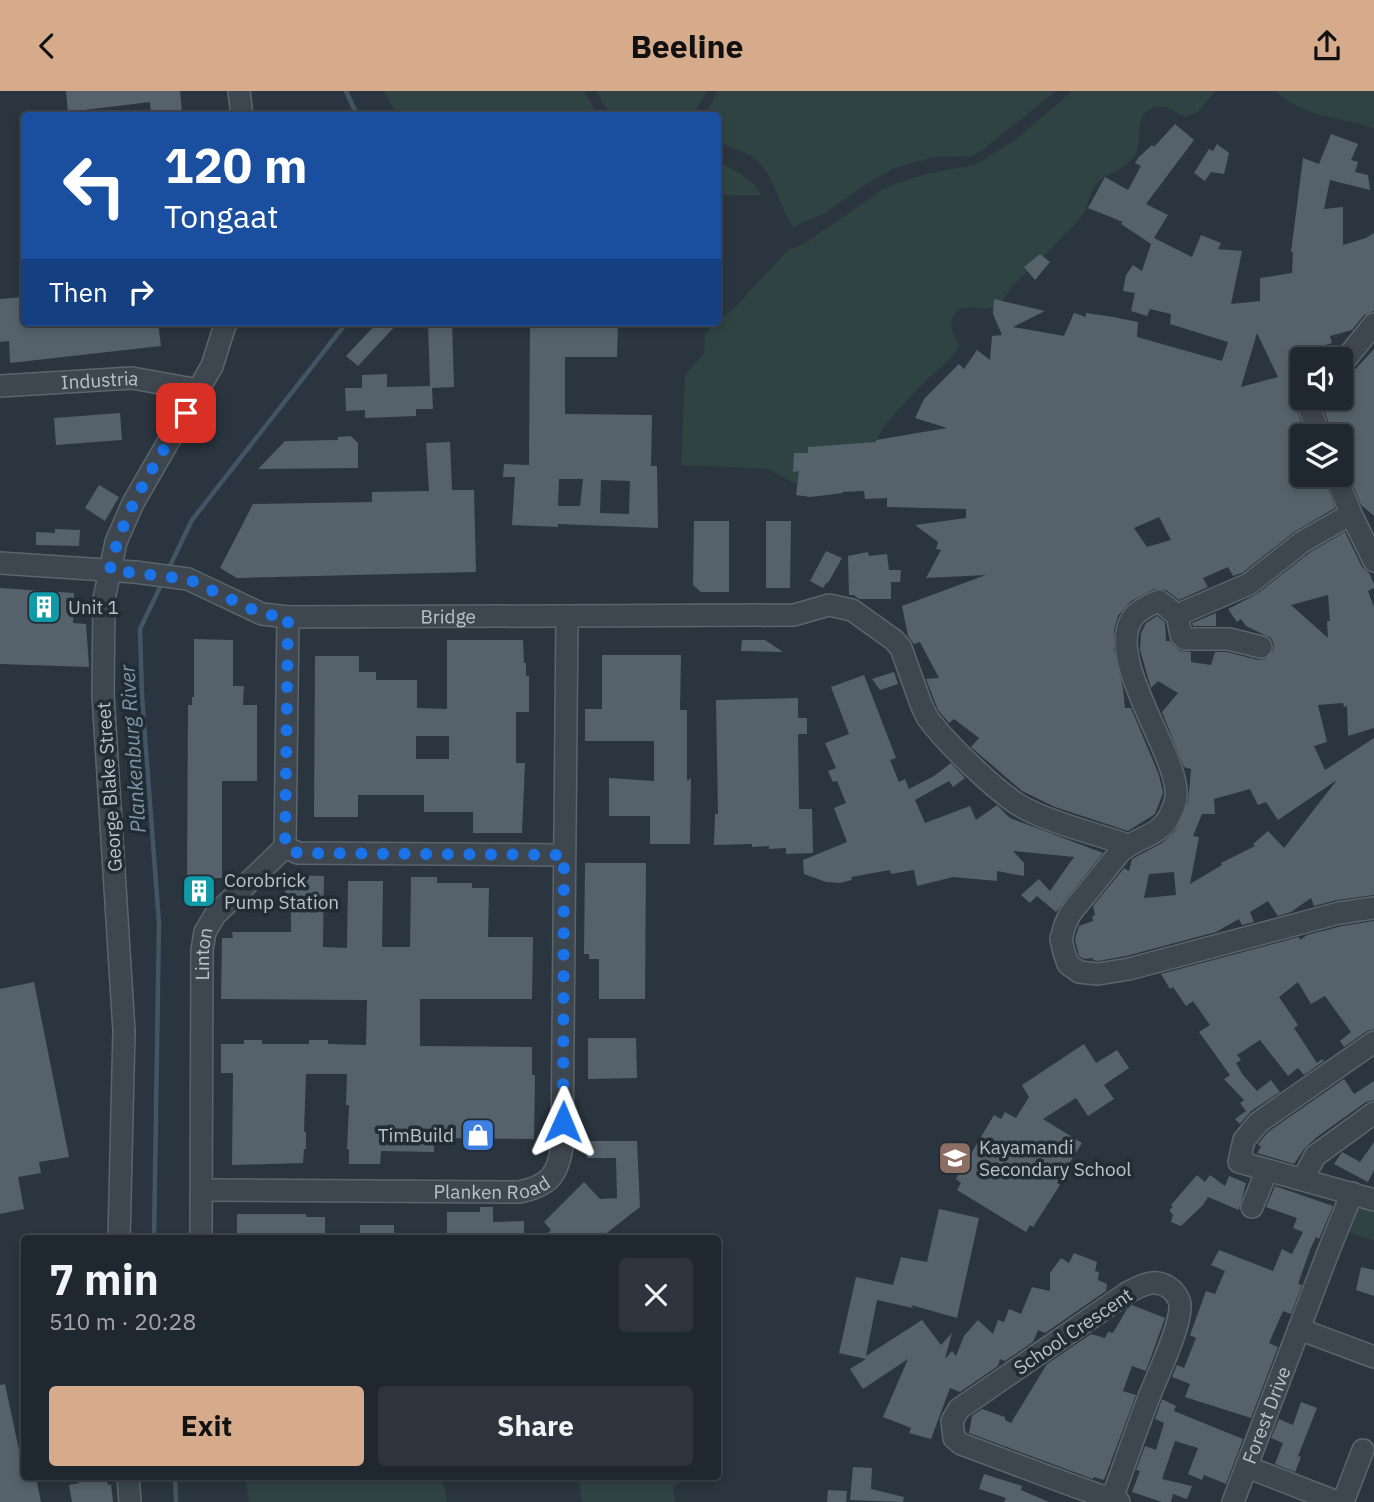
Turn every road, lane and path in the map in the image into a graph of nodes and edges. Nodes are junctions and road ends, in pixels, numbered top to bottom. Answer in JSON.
{"nodes":[{"id":1,"x":239,"y":91,"type":"edge"},
{"id":2,"x":242,"y":112,"type":"edge"},
{"id":3,"x":1374,"y":324,"type":"edge"},
{"id":4,"x":225,"y":326,"type":"edge"},
{"id":5,"x":1353,"y":350,"type":"edge"},
{"id":6,"x":0,"y":386,"type":"edge"},
{"id":7,"x":199,"y":390,"type":"junction"},
{"id":8,"x":1340,"y":487,"type":"edge"},
{"id":9,"x":1351,"y":514,"type":"junction"},
{"id":10,"x":1374,"y":561,"type":"edge"},
{"id":11,"x":0,"y":563,"type":"edge"},
{"id":12,"x":110,"y":570,"type":"junction"},
{"id":13,"x":1177,"y":615,"type":"junction"},
{"id":14,"x":567,"y":616,"type":"junction"},
{"id":15,"x":288,"y":617,"type":"junction"},
{"id":16,"x":1261,"y":647,"type":"dead end"},
{"id":17,"x":1128,"y":845,"type":"junction"},
{"id":18,"x":285,"y":847,"type":"junction"},
{"id":19,"x":564,"y":855,"type":"junction"},
{"id":20,"x":1374,"y":908,"type":"edge"},
{"id":21,"x":1374,"y":1042,"type":"edge"},
{"id":22,"x":1374,"y":1113,"type":"edge"},
{"id":23,"x":1267,"y":1170,"type":"junction"},
{"id":24,"x":1303,"y":1179,"type":"junction"},
{"id":25,"x":202,"y":1190,"type":"junction"},
{"id":26,"x":1352,"y":1193,"type":"junction"},
{"id":27,"x":1374,"y":1200,"type":"edge"},
{"id":28,"x":1252,"y":1207,"type":"dead end"},
{"id":29,"x":119,"y":1235,"type":"edge"},
{"id":30,"x":201,"y":1235,"type":"edge"},
{"id":31,"x":1299,"y":1329,"type":"junction"},
{"id":32,"x":1374,"y":1357,"type":"edge"},
{"id":33,"x":1363,"y":1450,"type":"dead end"},
{"id":34,"x":1247,"y":1467,"type":"junction"},
{"id":35,"x":128,"y":1480,"type":"edge"},
{"id":36,"x":1114,"y":1501,"type":"edge"},
{"id":37,"x":130,"y":1502,"type":"edge"},
{"id":38,"x":1233,"y":1502,"type":"edge"},
{"id":39,"x":1337,"y":1502,"type":"edge"},
{"id":40,"x":1343,"y":1502,"type":"edge"}],
"edges":[{"from":1,"to":2,"type":"street"},
{"from":3,"to":5,"type":"street"},
{"from":4,"to":7,"type":"street","name":"George Blake Street"},
{"from":6,"to":7,"type":"street","name":"Industria"},
{"from":7,"to":12,"type":"street","name":"George Blake Street"},
{"from":8,"to":9,"type":"street"},
{"from":9,"to":10,"type":"street"},
{"from":9,"to":13,"type":"street"},
{"from":11,"to":12,"type":"street","name":"Bridge"},
{"from":12,"to":15,"type":"street","name":"Bridge"},
{"from":12,"to":29,"type":"street","name":"George Blake Street"},
{"from":13,"to":16,"type":"street"},
{"from":13,"to":17,"type":"street"},
{"from":14,"to":15,"type":"street","name":"Bridge"},
{"from":14,"to":17,"type":"street","name":"Bridge"},
{"from":14,"to":19,"type":"street","name":"Planken Road"},
{"from":15,"to":18,"type":"street"},
{"from":17,"to":20,"type":"street"},
{"from":18,"to":19,"type":"street"},
{"from":18,"to":25,"type":"street","name":"Linton"},
{"from":19,"to":25,"type":"street","name":"Planken Road"},
{"from":21,"to":23,"type":"street"},
{"from":22,"to":24,"type":"street"},
{"from":23,"to":24,"type":"street"},
{"from":23,"to":28,"type":"street"},
{"from":24,"to":26,"type":"street"},
{"from":25,"to":30,"type":"street","name":"Linton"},
{"from":26,"to":27,"type":"street"},
{"from":26,"to":31,"type":"street","name":"Forest Drive"},
{"from":31,"to":32,"type":"street"},
{"from":31,"to":34,"type":"street","name":"Forest Drive"},
{"from":33,"to":40,"type":"street"},
{"from":34,"to":38,"type":"street","name":"Forest Drive"},
{"from":34,"to":39,"type":"street"},
{"from":35,"to":37,"type":"street"},
{"from":36,"to":36,"type":"street","name":"School Crescent"}]}
